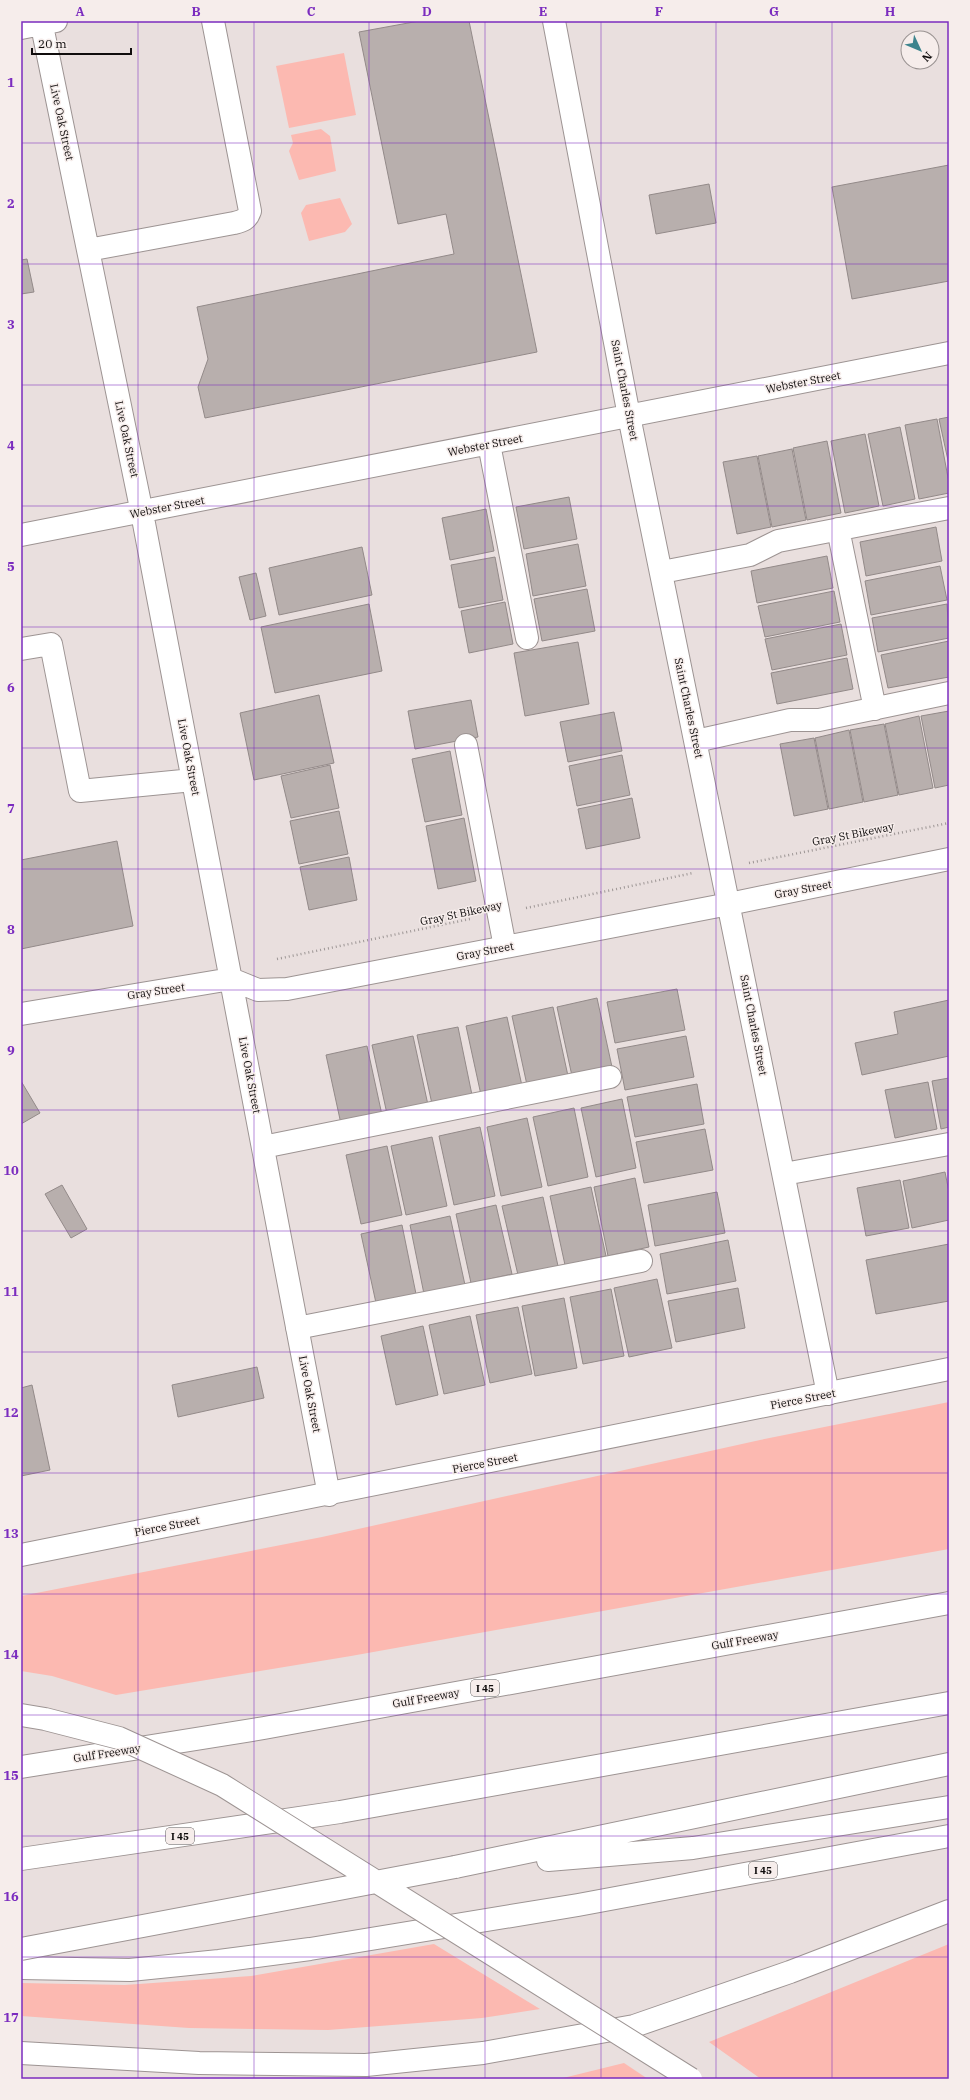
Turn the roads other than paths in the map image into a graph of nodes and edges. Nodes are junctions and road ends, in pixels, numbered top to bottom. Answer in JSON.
{"nodes":[{"id":1,"x":213,"y":21,"type":"edge"},
{"id":2,"x":554,"y":21,"type":"edge"},
{"id":3,"x":40,"y":23,"type":"edge"},
{"id":4,"x":88,"y":250,"type":"junction"},
{"id":5,"x":949,"y":353,"type":"edge"},
{"id":6,"x":629,"y":416,"type":"junction"},
{"id":7,"x":489,"y":444,"type":"junction"},
{"id":8,"x":949,"y":508,"type":"edge"},
{"id":9,"x":142,"y":513,"type":"junction"},
{"id":10,"x":838,"y":529,"type":"junction"},
{"id":11,"x":21,"y":535,"type":"edge"},
{"id":12,"x":662,"y":572,"type":"junction"},
{"id":13,"x":527,"y":638,"type":"dead end"},
{"id":14,"x":21,"y":649,"type":"edge"},
{"id":15,"x":949,"y":694,"type":"edge"},
{"id":16,"x":875,"y":709,"type":"junction"},
{"id":17,"x":696,"y":741,"type":"junction"},
{"id":18,"x":466,"y":745,"type":"dead end"},
{"id":19,"x":193,"y":780,"type":"junction"},
{"id":20,"x":949,"y":859,"type":"edge"},
{"id":21,"x":729,"y":904,"type":"junction"},
{"id":22,"x":505,"y":947,"type":"junction"},
{"id":23,"x":231,"y":979,"type":"junction"},
{"id":24,"x":21,"y":1014,"type":"edge"},
{"id":25,"x":610,"y":1077,"type":"dead end"},
{"id":26,"x":949,"y":1144,"type":"edge"},
{"id":27,"x":263,"y":1146,"type":"junction"},
{"id":28,"x":784,"y":1174,"type":"junction"},
{"id":29,"x":640,"y":1261,"type":"dead end"},
{"id":30,"x":297,"y":1328,"type":"junction"},
{"id":31,"x":949,"y":1369,"type":"edge"},
{"id":32,"x":828,"y":1394,"type":"junction"},
{"id":33,"x":329,"y":1495,"type":"junction"},
{"id":34,"x":21,"y":1555,"type":"edge"},
{"id":35,"x":949,"y":1603,"type":"edge"},
{"id":36,"x":949,"y":1703,"type":"edge"},
{"id":37,"x":21,"y":1715,"type":"edge"},
{"id":38,"x":949,"y":1764,"type":"edge"},
{"id":39,"x":21,"y":1767,"type":"edge"},
{"id":40,"x":949,"y":1807,"type":"edge"},
{"id":41,"x":949,"y":1836,"type":"edge"},
{"id":42,"x":21,"y":1859,"type":"edge"},
{"id":43,"x":456,"y":1867,"type":"junction"},
{"id":44,"x":949,"y":1911,"type":"edge"},
{"id":45,"x":21,"y":1948,"type":"edge"},
{"id":46,"x":21,"y":1968,"type":"edge"},
{"id":47,"x":21,"y":2053,"type":"edge"},
{"id":48,"x":691,"y":2079,"type":"edge"}],
"edges":[{"from":1,"to":4,"type":"main road"},
{"from":2,"to":6,"type":"main road","name":"Saint Charles Street"},
{"from":3,"to":4,"type":"main road","name":"Live Oak Street"},
{"from":4,"to":9,"type":"main road","name":"Live Oak Street"},
{"from":5,"to":6,"type":"main road","name":"Webster Street"},
{"from":6,"to":7,"type":"main road","name":"Webster Street"},
{"from":6,"to":12,"type":"main road","name":"Saint Charles Street"},
{"from":7,"to":9,"type":"main road","name":"Webster Street"},
{"from":7,"to":13,"type":"main road"},
{"from":8,"to":10,"type":"main road"},
{"from":9,"to":11,"type":"main road","name":"Webster Street"},
{"from":9,"to":19,"type":"main road","name":"Live Oak Street"},
{"from":10,"to":12,"type":"main road"},
{"from":10,"to":16,"type":"main road"},
{"from":12,"to":17,"type":"main road","name":"Saint Charles Street"},
{"from":14,"to":19,"type":"main road"},
{"from":15,"to":16,"type":"main road"},
{"from":16,"to":17,"type":"main road"},
{"from":17,"to":21,"type":"main road","name":"Saint Charles Street"},
{"from":18,"to":22,"type":"main road"},
{"from":19,"to":23,"type":"main road","name":"Live Oak Street"},
{"from":20,"to":21,"type":"main road","name":"Gray Street"},
{"from":21,"to":22,"type":"main road","name":"Gray Street"},
{"from":21,"to":28,"type":"main road","name":"Saint Charles Street"},
{"from":22,"to":23,"type":"main road","name":"Gray Street"},
{"from":23,"to":24,"type":"main road","name":"Gray Street"},
{"from":23,"to":27,"type":"main road","name":"Live Oak Street"},
{"from":25,"to":27,"type":"main road"},
{"from":26,"to":28,"type":"main road"},
{"from":27,"to":30,"type":"main road","name":"Live Oak Street"},
{"from":28,"to":32,"type":"main road","name":"Saint Charles Street"},
{"from":29,"to":30,"type":"main road"},
{"from":30,"to":33,"type":"main road","name":"Live Oak Street"},
{"from":31,"to":32,"type":"main road","name":"Pierce Street"},
{"from":32,"to":33,"type":"main road","name":"Pierce Street"},
{"from":33,"to":34,"type":"main road","name":"Pierce Street"},
{"from":35,"to":39,"type":"main road","name":"Gulf Freeway","number":"I 45"},
{"from":36,"to":42,"type":"main road","number":"I 45"},
{"from":37,"to":48,"type":"main road","bridge":true},
{"from":38,"to":43,"type":"main road"},
{"from":40,"to":43,"type":"main road"},
{"from":41,"to":46,"type":"main road","number":"I 45"},
{"from":43,"to":45,"type":"main road","bridge":true},
{"from":44,"to":47,"type":"main road"}]}
